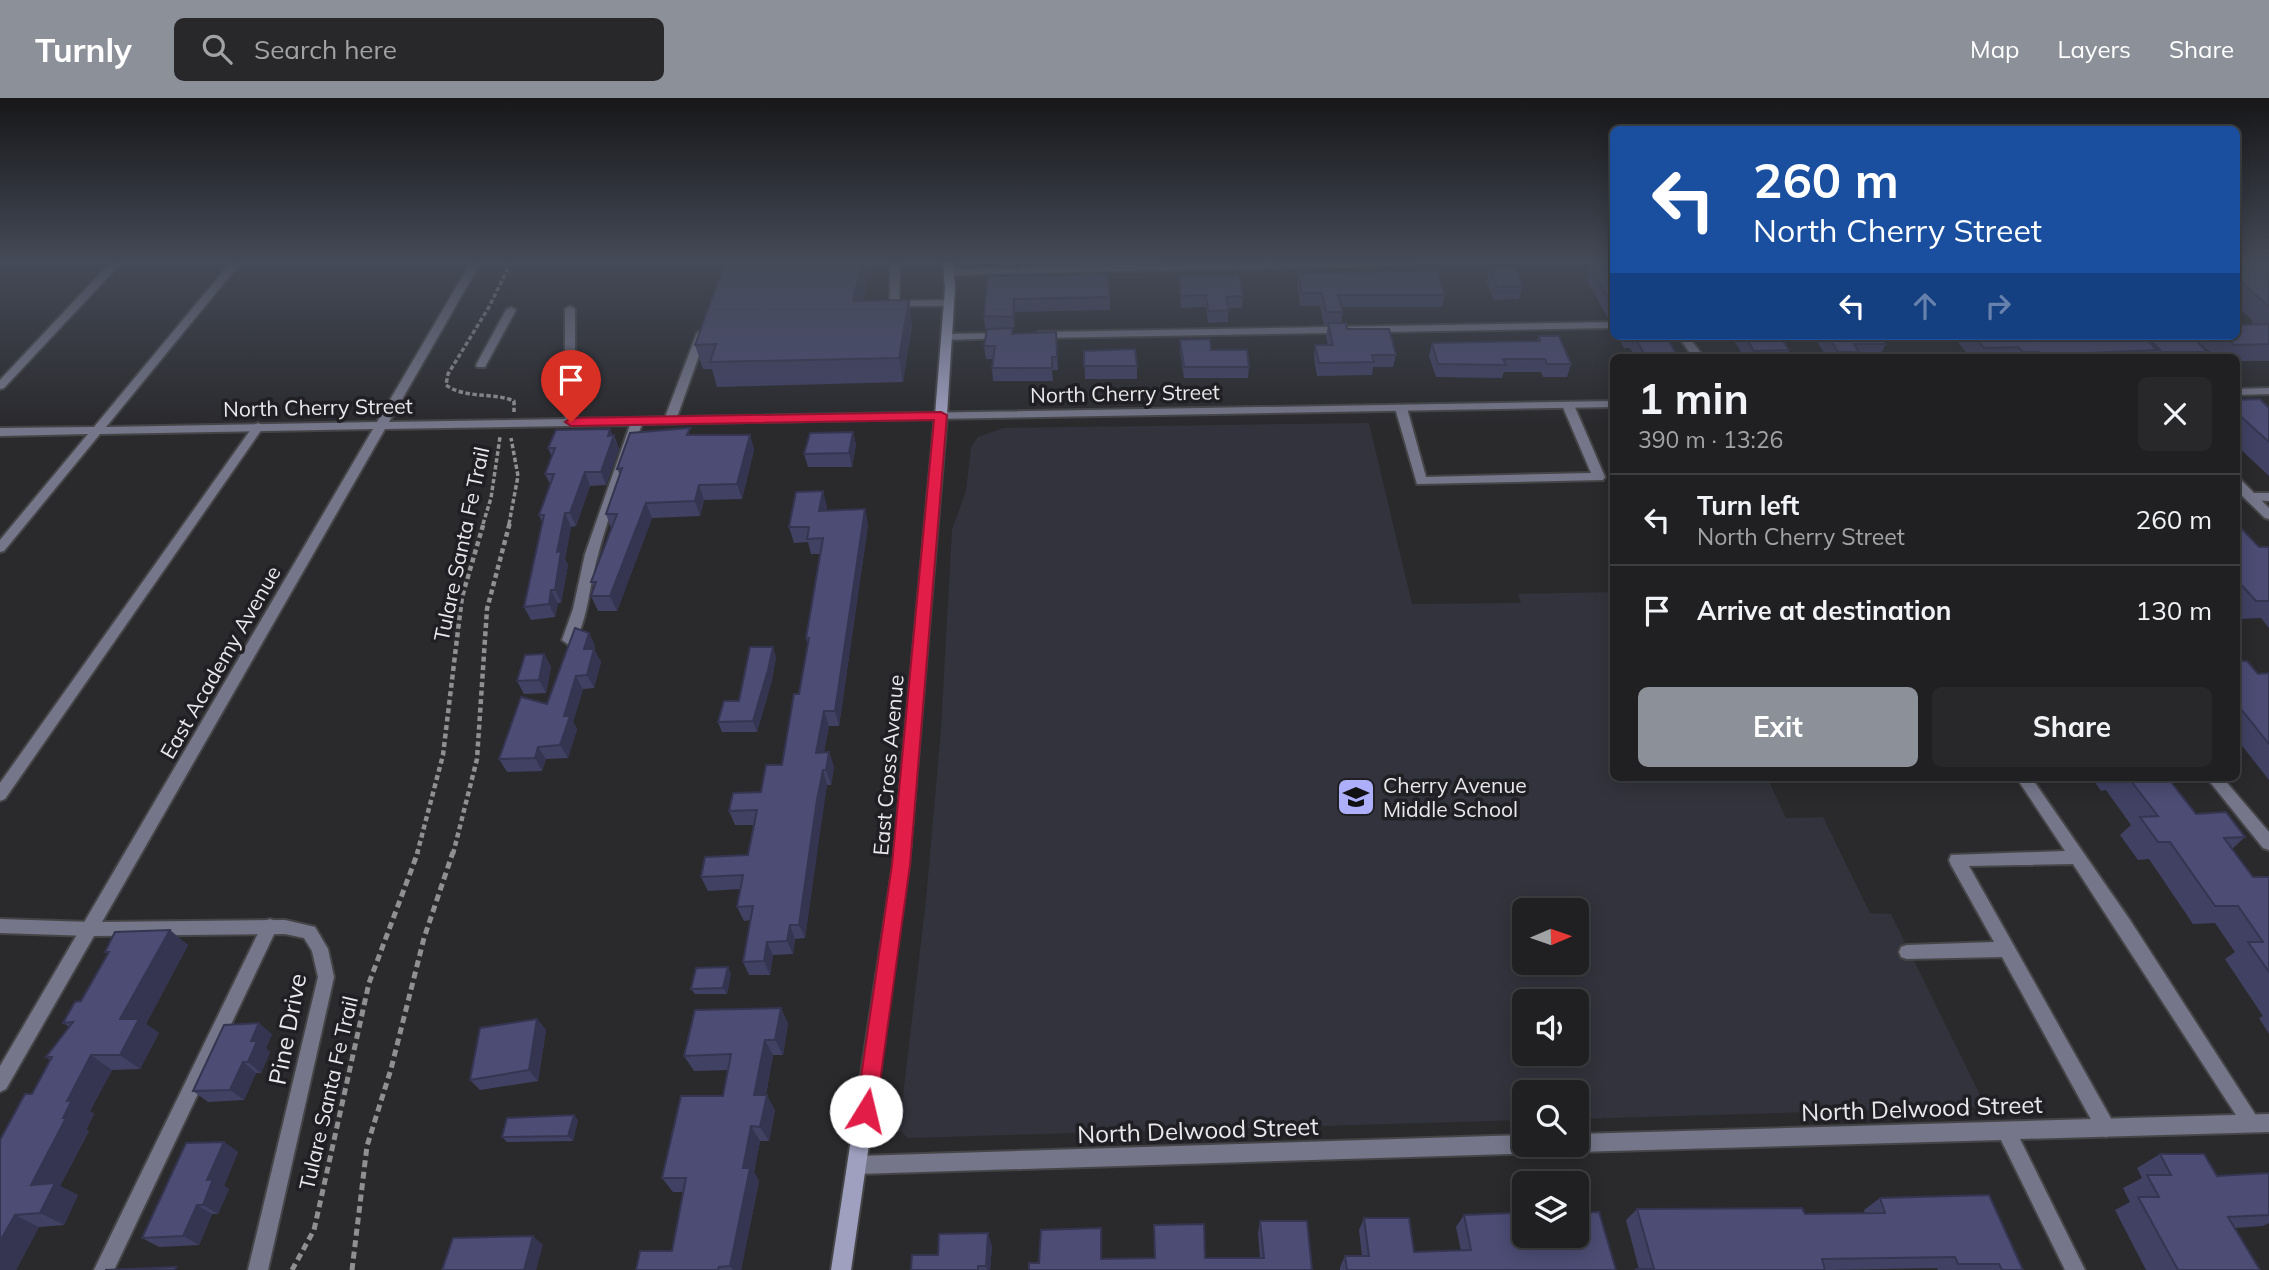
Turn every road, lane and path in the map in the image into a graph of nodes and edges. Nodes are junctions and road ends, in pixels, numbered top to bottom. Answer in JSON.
{"nodes":[{"id":1,"x":66,"y":317,"type":"edge"},
{"id":2,"x":190,"y":317,"type":"edge"},
{"id":3,"x":444,"y":317,"type":"edge"},
{"id":4,"x":508,"y":317,"type":"edge"},
{"id":5,"x":570,"y":317,"type":"edge"},
{"id":6,"x":947,"y":317,"type":"edge"},
{"id":7,"x":705,"y":324,"type":"edge"},
{"id":8,"x":1610,"y":325,"type":"edge"},
{"id":9,"x":1016,"y":335,"type":"edge"},
{"id":10,"x":1030,"y":335,"type":"edge"},
{"id":11,"x":946,"y":337,"type":"junction"},
{"id":12,"x":1686,"y":340,"type":"edge"},
{"id":13,"x":1697,"y":354,"type":"edge"},
{"id":14,"x":570,"y":363,"type":"dead end"},
{"id":15,"x":481,"y":365,"type":"dead end"},
{"id":16,"x":0,"y":387,"type":"edge"},
{"id":17,"x":2269,"y":391,"type":"edge"},
{"id":18,"x":2240,"y":392,"type":"edge"},
{"id":19,"x":1610,"y":404,"type":"edge"},
{"id":20,"x":1568,"y":405,"type":"junction"},
{"id":21,"x":572,"y":408,"type":"dead end"},
{"id":22,"x":1401,"y":408,"type":"junction"},
{"id":23,"x":941,"y":415,"type":"junction"},
{"id":24,"x":670,"y":420,"type":"junction"},
{"id":25,"x":637,"y":421,"type":"junction"},
{"id":26,"x":571,"y":422,"type":"junction"},
{"id":27,"x":513,"y":423,"type":"junction"},
{"id":28,"x":381,"y":425,"type":"junction"},
{"id":29,"x":258,"y":427,"type":"junction"},
{"id":30,"x":96,"y":430,"type":"junction"},
{"id":31,"x":0,"y":432,"type":"edge"},
{"id":32,"x":2240,"y":486,"type":"edge"},
{"id":33,"x":2251,"y":497,"type":"junction"},
{"id":34,"x":2269,"y":497,"type":"edge"},
{"id":35,"x":2269,"y":515,"type":"edge"},
{"id":36,"x":0,"y":548,"type":"edge"},
{"id":37,"x":569,"y":640,"type":"edge"},
{"id":38,"x":2026,"y":781,"type":"edge"},
{"id":39,"x":2216,"y":781,"type":"edge"},
{"id":40,"x":0,"y":795,"type":"edge"},
{"id":41,"x":2269,"y":843,"type":"edge"},
{"id":42,"x":2078,"y":857,"type":"junction"},
{"id":43,"x":0,"y":926,"type":"edge"},
{"id":44,"x":270,"y":926,"type":"junction"},
{"id":45,"x":90,"y":929,"type":"junction"},
{"id":46,"x":2006,"y":949,"type":"junction"},
{"id":47,"x":1907,"y":952,"type":"dead end"},
{"id":48,"x":0,"y":1083,"type":"edge"},
{"id":49,"x":2260,"y":1123,"type":"edge"},
{"id":50,"x":2106,"y":1128,"type":"junction"},
{"id":51,"x":2006,"y":1130,"type":"junction"},
{"id":52,"x":1589,"y":1143,"type":"edge"},
{"id":53,"x":1512,"y":1145,"type":"edge"},
{"id":54,"x":858,"y":1165,"type":"junction"},
{"id":55,"x":104,"y":1270,"type":"edge"},
{"id":56,"x":258,"y":1270,"type":"edge"},
{"id":57,"x":292,"y":1270,"type":"edge"},
{"id":58,"x":352,"y":1270,"type":"edge"},
{"id":59,"x":841,"y":1270,"type":"edge"},
{"id":60,"x":2075,"y":1270,"type":"edge"}],
"edges":[{"from":1,"to":16,"type":"street"},
{"from":2,"to":30,"type":"street"},
{"from":3,"to":28,"type":"street","name":"East Academy Avenue"},
{"from":4,"to":15,"type":"street"},
{"from":5,"to":14,"type":"street"},
{"from":6,"to":11,"type":"street","name":"East Cross Avenue"},
{"from":7,"to":24,"type":"street"},
{"from":8,"to":10,"type":"street"},
{"from":9,"to":11,"type":"street"},
{"from":11,"to":23,"type":"street","name":"East Cross Avenue"},
{"from":12,"to":13,"type":"street"},
{"from":17,"to":18,"type":"street"},
{"from":19,"to":20,"type":"street","name":"North Cherry Street"},
{"from":20,"to":22,"type":"street","name":"North Cherry Street"},
{"from":20,"to":22,"type":"street"},
{"from":21,"to":26,"type":"street"},
{"from":22,"to":23,"type":"street","name":"North Cherry Street"},
{"from":23,"to":24,"type":"street","name":"North Cherry Street"},
{"from":23,"to":54,"type":"street","name":"East Cross Avenue"},
{"from":24,"to":25,"type":"street","name":"North Cherry Street"},
{"from":25,"to":26,"type":"street","name":"North Cherry Street"},
{"from":25,"to":37,"type":"street"},
{"from":26,"to":27,"type":"street","name":"North Cherry Street"},
{"from":27,"to":28,"type":"street","name":"North Cherry Street"},
{"from":27,"to":57,"type":"path","name":"Tulare Santa Fe Trail"},
{"from":27,"to":58,"type":"path","name":"Tulare Santa Fe Trail"},
{"from":28,"to":29,"type":"street","name":"North Cherry Street"},
{"from":28,"to":45,"type":"street","name":"East Academy Avenue"},
{"from":29,"to":30,"type":"street","name":"North Cherry Street"},
{"from":29,"to":40,"type":"street"},
{"from":30,"to":31,"type":"street","name":"North Cherry Street"},
{"from":30,"to":36,"type":"street"},
{"from":32,"to":33,"type":"street"},
{"from":33,"to":34,"type":"street"},
{"from":33,"to":35,"type":"street"},
{"from":38,"to":42,"type":"street"},
{"from":39,"to":41,"type":"street"},
{"from":42,"to":46,"type":"street"},
{"from":42,"to":49,"type":"street"},
{"from":43,"to":45,"type":"street","name":"Pine Drive"},
{"from":44,"to":45,"type":"street","name":"Pine Drive"},
{"from":44,"to":55,"type":"street"},
{"from":44,"to":56,"type":"street","name":"Pine Drive"},
{"from":45,"to":48,"type":"street","name":"East Academy Avenue"},
{"from":46,"to":47,"type":"street"},
{"from":46,"to":50,"type":"street"},
{"from":49,"to":50,"type":"street","name":"North Delwood Street"},
{"from":50,"to":51,"type":"street","name":"North Delwood Street"},
{"from":51,"to":52,"type":"street","name":"North Delwood Street"},
{"from":51,"to":60,"type":"street"},
{"from":53,"to":54,"type":"street","name":"North Delwood Street"},
{"from":54,"to":59,"type":"street","name":"East Cross Avenue"}]}
